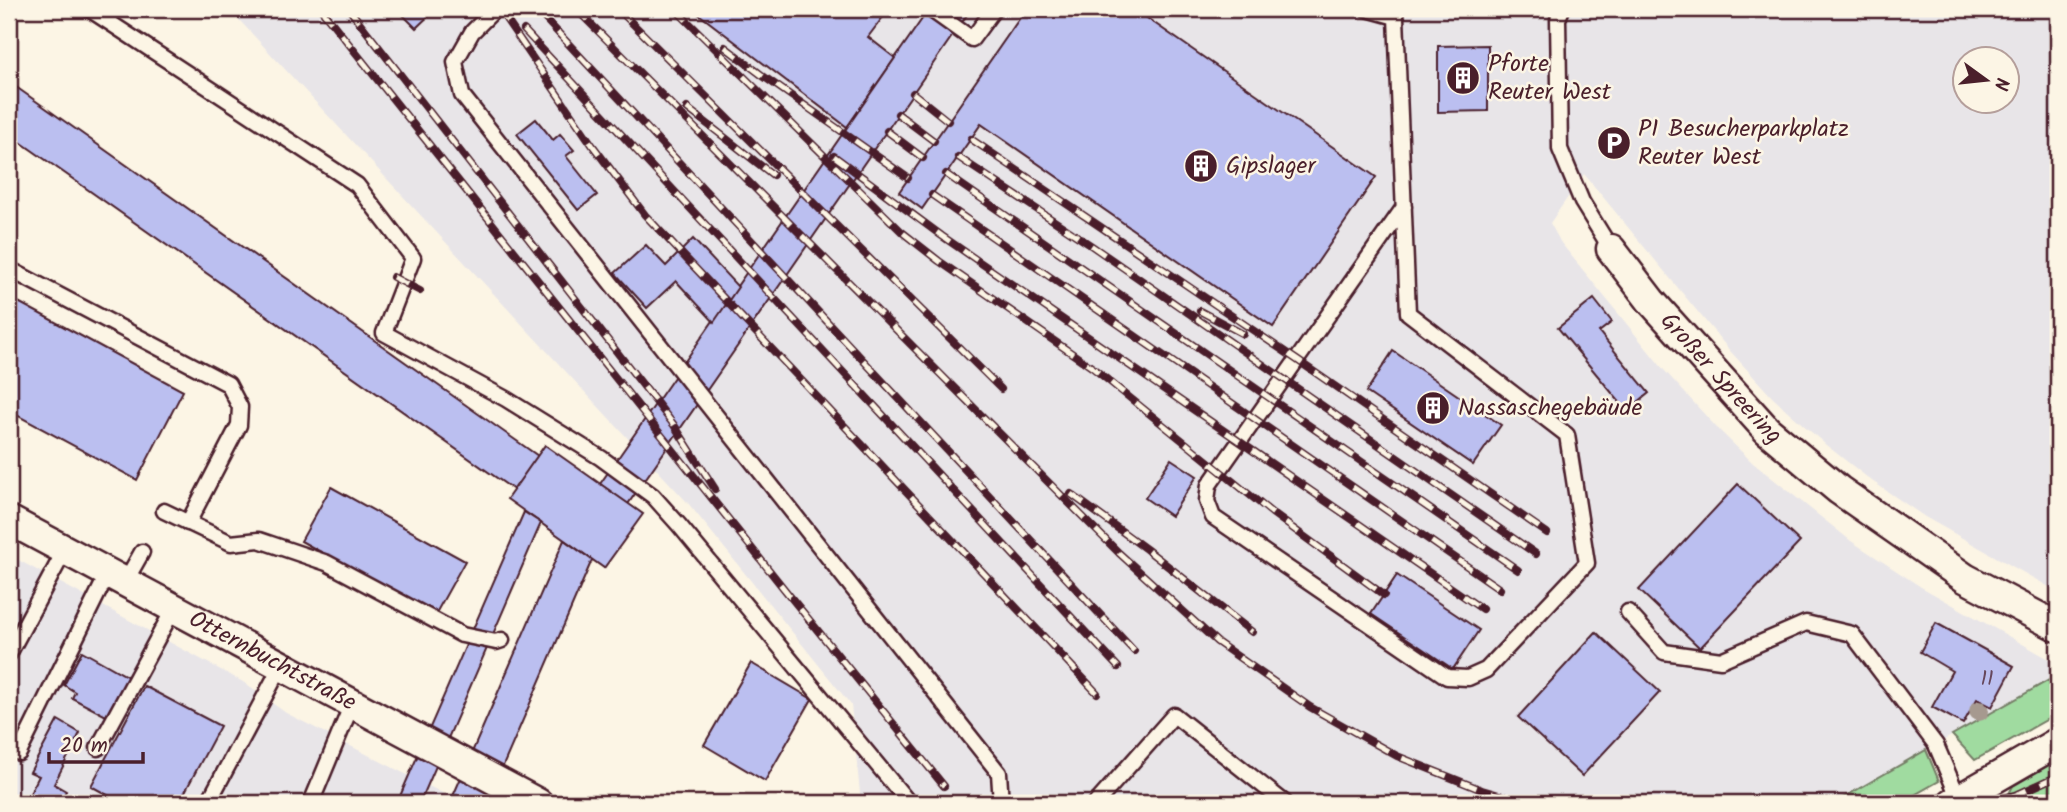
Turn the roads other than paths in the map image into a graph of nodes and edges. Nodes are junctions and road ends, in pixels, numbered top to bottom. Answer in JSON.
{"nodes":[{"id":1,"x":89,"y":9,"type":"edge"},
{"id":2,"x":495,"y":9,"type":"edge"},
{"id":3,"x":930,"y":9,"type":"edge"},
{"id":4,"x":994,"y":9,"type":"edge"},
{"id":5,"x":1367,"y":9,"type":"edge"},
{"id":6,"x":1562,"y":9,"type":"edge"},
{"id":7,"x":1404,"y":207,"type":"junction"},
{"id":8,"x":1611,"y":250,"type":"joint"},
{"id":9,"x":9,"y":269,"type":"edge"},
{"id":10,"x":164,"y":511,"type":"dead end"},
{"id":11,"x":9,"y":520,"type":"edge"},
{"id":12,"x":188,"y":523,"type":"junction"},
{"id":13,"x":65,"y":550,"type":"junction"},
{"id":14,"x":142,"y":552,"type":"dead end"},
{"id":15,"x":116,"y":577,"type":"junction"},
{"id":16,"x":174,"y":608,"type":"junction"},
{"id":17,"x":1628,"y":612,"type":"dead end"},
{"id":18,"x":2058,"y":626,"type":"edge"},
{"id":19,"x":502,"y":640,"type":"dead end"},
{"id":20,"x":9,"y":654,"type":"edge"},
{"id":21,"x":281,"y":666,"type":"junction"},
{"id":22,"x":352,"y":704,"type":"junction"},
{"id":23,"x":2058,"y":742,"type":"edge"},
{"id":24,"x":98,"y":748,"type":"dead end"},
{"id":25,"x":19,"y":753,"type":"dead end"},
{"id":26,"x":1956,"y":801,"type":"edge"},
{"id":27,"x":208,"y":803,"type":"edge"},
{"id":28,"x":311,"y":803,"type":"edge"},
{"id":29,"x":538,"y":803,"type":"edge"},
{"id":30,"x":909,"y":803,"type":"edge"},
{"id":31,"x":1001,"y":803,"type":"edge"},
{"id":32,"x":1096,"y":803,"type":"edge"},
{"id":33,"x":1285,"y":803,"type":"edge"}],
"edges":[{"from":1,"to":30,"type":"lane"},
{"from":2,"to":31,"type":"lane"},
{"from":3,"to":4,"type":"lane"},
{"from":5,"to":7,"type":"lane"},
{"from":6,"to":8,"type":"lane","name":"Großer Spreering"},
{"from":7,"to":7,"type":"lane"},
{"from":8,"to":18,"type":"street","name":"Großer Spreering"},
{"from":9,"to":12,"type":"lane"},
{"from":10,"to":12,"type":"lane"},
{"from":11,"to":13,"type":"street","name":"Otternbuchtstraße"},
{"from":12,"to":19,"type":"lane"},
{"from":13,"to":15,"type":"street","name":"Otternbuchtstraße"},
{"from":13,"to":20,"type":"lane"},
{"from":14,"to":15,"type":"lane"},
{"from":15,"to":16,"type":"street","name":"Otternbuchtstraße"},
{"from":15,"to":25,"type":"lane"},
{"from":16,"to":21,"type":"street","name":"Otternbuchtstraße"},
{"from":16,"to":24,"type":"lane"},
{"from":17,"to":26,"type":"lane"},
{"from":21,"to":22,"type":"street","name":"Otternbuchtstraße"},
{"from":21,"to":27,"type":"lane"},
{"from":22,"to":28,"type":"lane"},
{"from":22,"to":29,"type":"street","name":"Otternbuchtstraße"},
{"from":23,"to":26,"type":"street"},
{"from":32,"to":33,"type":"lane"}]}
